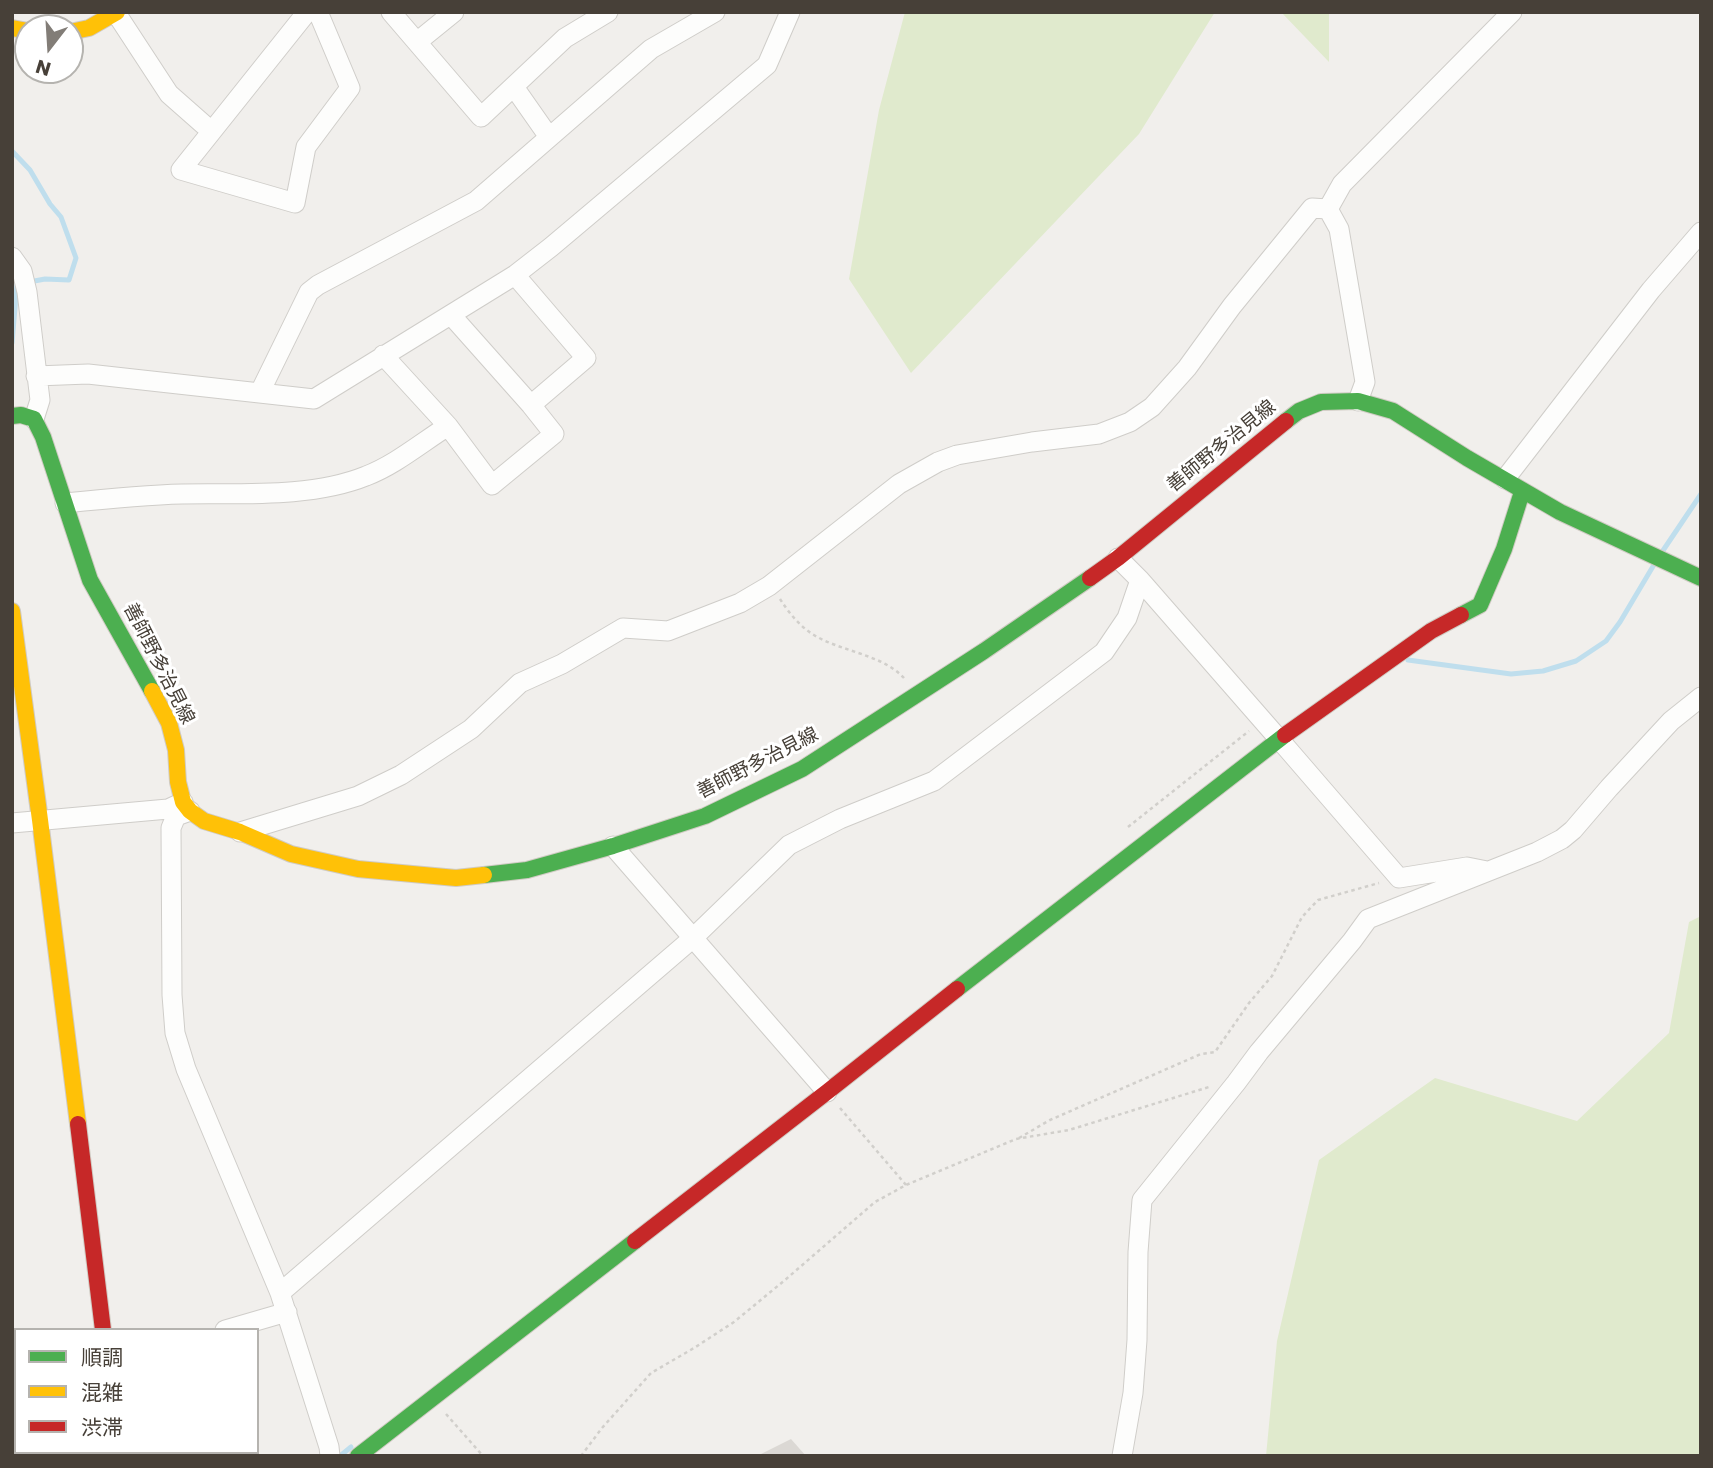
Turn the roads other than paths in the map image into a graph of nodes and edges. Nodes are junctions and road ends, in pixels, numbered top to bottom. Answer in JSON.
{"nodes":[{"id":1,"x":116,"y":12,"type":"edge"},
{"id":2,"x":307,"y":12,"type":"edge"},
{"id":3,"x":318,"y":12,"type":"edge"},
{"id":4,"x":391,"y":12,"type":"edge"},
{"id":5,"x":454,"y":12,"type":"edge"},
{"id":6,"x":608,"y":12,"type":"edge"},
{"id":7,"x":715,"y":12,"type":"edge"},
{"id":8,"x":790,"y":12,"type":"edge"},
{"id":9,"x":1512,"y":12,"type":"edge"},
{"id":10,"x":84,"y":29,"type":"edge"},
{"id":11,"x":417,"y":42,"type":"junction"},
{"id":12,"x":514,"y":87,"type":"junction"},
{"id":13,"x":211,"y":131,"type":"junction"},
{"id":14,"x":549,"y":137,"type":"junction"},
{"id":15,"x":1328,"y":209,"type":"junction"},
{"id":16,"x":1701,"y":232,"type":"edge"},
{"id":17,"x":17,"y":264,"type":"edge"},
{"id":18,"x":515,"y":275,"type":"junction"},
{"id":19,"x":452,"y":315,"type":"junction"},
{"id":20,"x":383,"y":355,"type":"junction"},
{"id":21,"x":36,"y":376,"type":"junction"},
{"id":22,"x":260,"y":392,"type":"junction"},
{"id":23,"x":1358,"y":401,"type":"junction"},
{"id":24,"x":531,"y":405,"type":"junction"},
{"id":25,"x":12,"y":416,"type":"edge"},
{"id":26,"x":34,"y":419,"type":"junction"},
{"id":27,"x":448,"y":426,"type":"junction"},
{"id":28,"x":1505,"y":479,"type":"junction"},
{"id":29,"x":1522,"y":492,"type":"junction"},
{"id":30,"x":65,"y":503,"type":"junction"},
{"id":31,"x":1118,"y":558,"type":"junction"},
{"id":32,"x":1701,"y":578,"type":"edge"},
{"id":33,"x":1140,"y":580,"type":"junction"},
{"id":34,"x":12,"y":611,"type":"edge"},
{"id":35,"x":1701,"y":696,"type":"edge"},
{"id":36,"x":1279,"y":739,"type":"junction"},
{"id":37,"x":186,"y":806,"type":"junction"},
{"id":38,"x":40,"y":820,"type":"junction"},
{"id":39,"x":12,"y":823,"type":"edge"},
{"id":40,"x":240,"y":832,"type":"junction"},
{"id":41,"x":612,"y":846,"type":"junction"},
{"id":42,"x":1488,"y":872,"type":"junction"},
{"id":43,"x":693,"y":938,"type":"junction"},
{"id":44,"x":827,"y":1092,"type":"junction"},
{"id":45,"x":281,"y":1293,"type":"junction"},
{"id":46,"x":287,"y":1312,"type":"junction"},
{"id":47,"x":103,"y":1328,"type":"edge"},
{"id":48,"x":232,"y":1328,"type":"edge"},
{"id":49,"x":330,"y":1456,"type":"edge"},
{"id":50,"x":358,"y":1456,"type":"edge"},
{"id":51,"x":1122,"y":1456,"type":"edge"}],
"edges":[{"from":1,"to":10,"type":"street"},
{"from":1,"to":13,"type":"street"},
{"from":2,"to":13,"type":"street"},
{"from":3,"to":13,"type":"street"},
{"from":4,"to":11,"type":"street"},
{"from":5,"to":11,"type":"street"},
{"from":6,"to":12,"type":"street"},
{"from":7,"to":14,"type":"street"},
{"from":8,"to":18,"type":"street"},
{"from":9,"to":15,"type":"street"},
{"from":11,"to":12,"type":"street"},
{"from":12,"to":14,"type":"street"},
{"from":14,"to":22,"type":"street"},
{"from":15,"to":23,"type":"street"},
{"from":15,"to":40,"type":"street"},
{"from":16,"to":28,"type":"street"},
{"from":17,"to":21,"type":"street"},
{"from":18,"to":19,"type":"street"},
{"from":18,"to":24,"type":"street"},
{"from":19,"to":20,"type":"street"},
{"from":19,"to":24,"type":"street"},
{"from":20,"to":22,"type":"street"},
{"from":20,"to":27,"type":"street"},
{"from":21,"to":22,"type":"street"},
{"from":21,"to":26,"type":"street"},
{"from":23,"to":28,"type":"street","name":"善師野多治見線"},
{"from":23,"to":31,"type":"street","name":"善師野多治見線"},
{"from":24,"to":27,"type":"street"},
{"from":25,"to":26,"type":"street"},
{"from":26,"to":30,"type":"street","name":"善師野多治見線"},
{"from":27,"to":30,"type":"street"},
{"from":28,"to":29,"type":"street","name":"善師野多治見線"},
{"from":29,"to":32,"type":"street","name":"善師野多治見線"},
{"from":29,"to":36,"type":"street"},
{"from":30,"to":37,"type":"street","name":"善師野多治見線"},
{"from":31,"to":33,"type":"street"},
{"from":31,"to":41,"type":"street","name":"善師野多治見線"},
{"from":33,"to":36,"type":"street"},
{"from":33,"to":43,"type":"street"},
{"from":34,"to":38,"type":"street"},
{"from":35,"to":42,"type":"street"},
{"from":36,"to":42,"type":"street"},
{"from":36,"to":44,"type":"street"},
{"from":37,"to":38,"type":"street"},
{"from":37,"to":40,"type":"street","name":"善師野多治見線"},
{"from":37,"to":45,"type":"street"},
{"from":38,"to":39,"type":"street"},
{"from":38,"to":47,"type":"street"},
{"from":40,"to":41,"type":"street","name":"善師野多治見線"},
{"from":41,"to":43,"type":"street"},
{"from":42,"to":51,"type":"street"},
{"from":43,"to":44,"type":"street"},
{"from":43,"to":45,"type":"street"},
{"from":44,"to":50,"type":"street"},
{"from":45,"to":46,"type":"street"},
{"from":46,"to":48,"type":"street"},
{"from":46,"to":49,"type":"street"}]}
